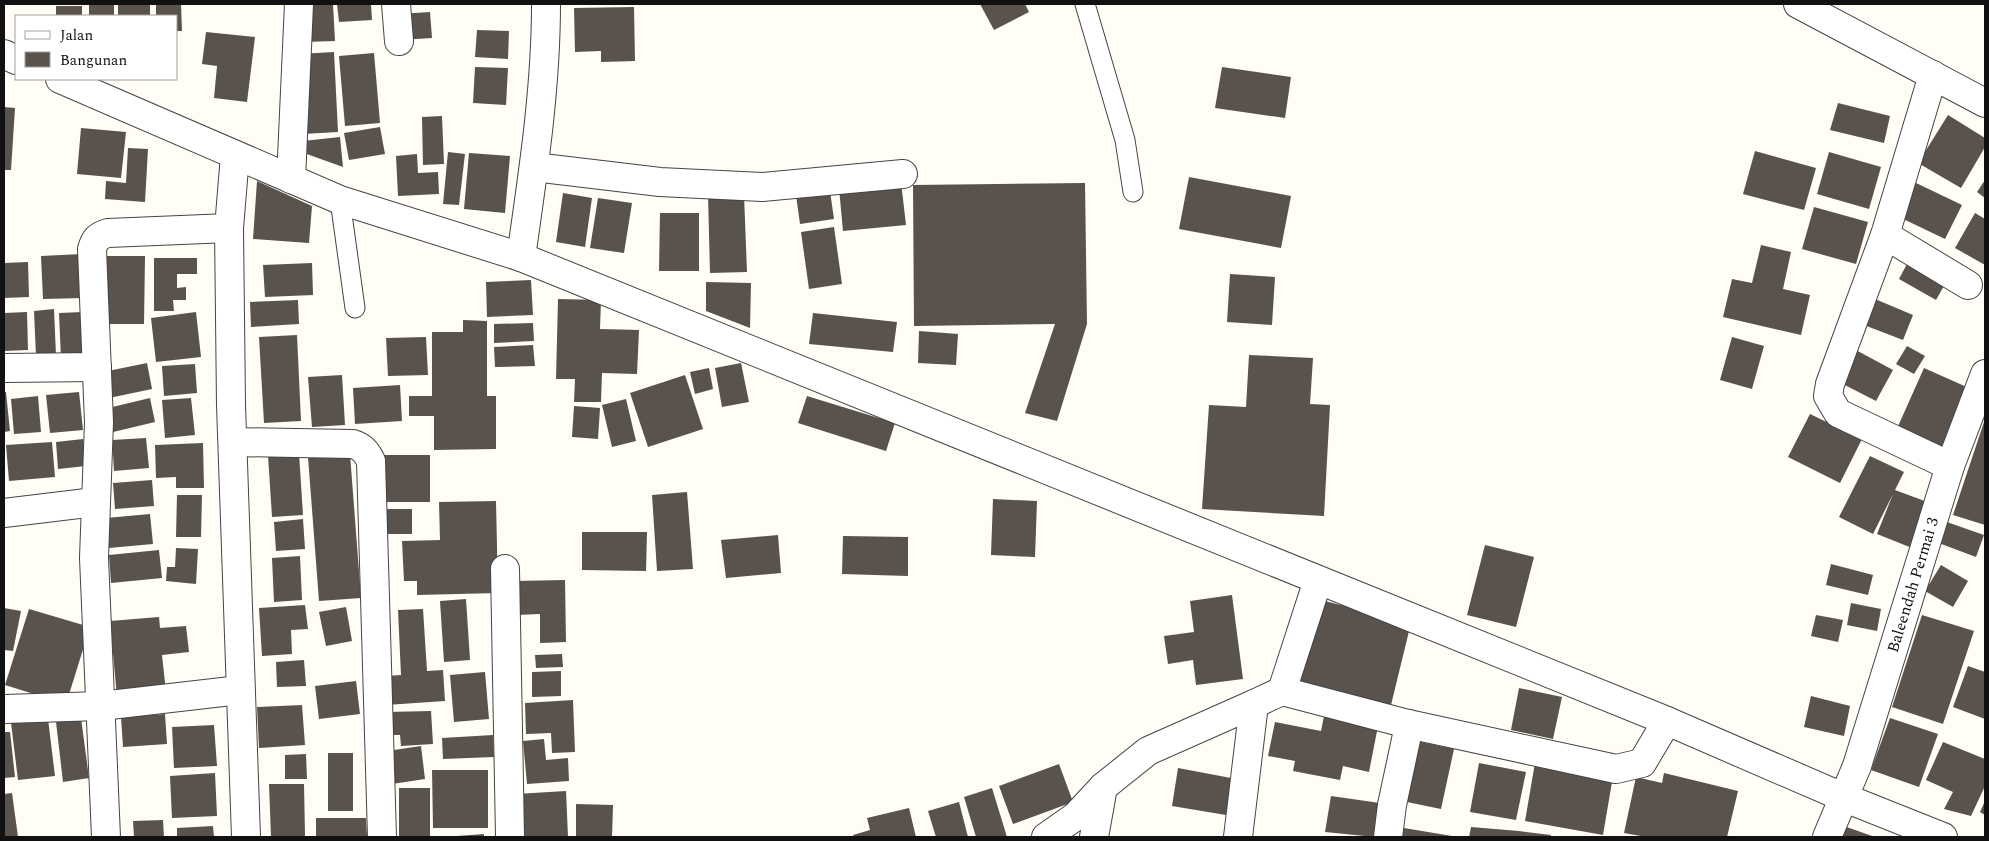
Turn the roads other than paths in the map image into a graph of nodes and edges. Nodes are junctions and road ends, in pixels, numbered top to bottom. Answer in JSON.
{"nodes":[{"id":1,"x":299,"y":4,"type":"edge"},
{"id":2,"x":396,"y":4,"type":"edge"},
{"id":3,"x":546,"y":4,"type":"edge"},
{"id":4,"x":1085,"y":4,"type":"edge"},
{"id":5,"x":1798,"y":4,"type":"edge"},
{"id":6,"x":399,"y":42,"type":"dead end"},
{"id":7,"x":1933,"y":75,"type":"junction"},
{"id":8,"x":62,"y":80,"type":"edge"},
{"id":9,"x":1985,"y":104,"type":"edge"},
{"id":10,"x":235,"y":155,"type":"junction"},
{"id":11,"x":534,"y":167,"type":"junction"},
{"id":12,"x":903,"y":174,"type":"dead end"},
{"id":13,"x":291,"y":179,"type":"junction"},
{"id":14,"x":1132,"y":192,"type":"dead end"},
{"id":15,"x":340,"y":200,"type":"junction"},
{"id":16,"x":229,"y":228,"type":"junction"},
{"id":17,"x":1885,"y":235,"type":"junction"},
{"id":18,"x":521,"y":258,"type":"junction"},
{"id":19,"x":1968,"y":285,"type":"dead end"},
{"id":20,"x":355,"y":308,"type":"dead end"},
{"id":21,"x":97,"y":367,"type":"junction"},
{"id":22,"x":4,"y":368,"type":"edge"},
{"id":23,"x":1985,"y":374,"type":"edge"},
{"id":24,"x":233,"y":442,"type":"junction"},
{"id":25,"x":1950,"y":466,"type":"junction"},
{"id":26,"x":95,"y":502,"type":"junction"},
{"id":27,"x":4,"y":512,"type":"edge"},
{"id":28,"x":505,"y":569,"type":"dead end"},
{"id":29,"x":1318,"y":580,"type":"junction"},
{"id":30,"x":240,"y":690,"type":"junction"},
{"id":31,"x":1282,"y":690,"type":"junction"},
{"id":32,"x":1254,"y":704,"type":"junction"},
{"id":33,"x":101,"y":706,"type":"junction"},
{"id":34,"x":4,"y":709,"type":"edge"},
{"id":35,"x":1667,"y":720,"type":"junction"},
{"id":36,"x":1408,"y":724,"type":"junction"},
{"id":37,"x":1103,"y":787,"type":"junction"},
{"id":38,"x":1845,"y":798,"type":"junction"},
{"id":39,"x":106,"y":837,"type":"edge"},
{"id":40,"x":246,"y":837,"type":"edge"},
{"id":41,"x":382,"y":837,"type":"edge"},
{"id":42,"x":510,"y":837,"type":"edge"},
{"id":43,"x":1046,"y":837,"type":"edge"},
{"id":44,"x":1094,"y":837,"type":"edge"},
{"id":45,"x":1238,"y":837,"type":"edge"},
{"id":46,"x":1388,"y":837,"type":"edge"},
{"id":47,"x":1827,"y":837,"type":"edge"},
{"id":48,"x":1943,"y":837,"type":"edge"}],
"edges":[{"from":1,"to":13,"type":"street"},
{"from":2,"to":6,"type":"street"},
{"from":3,"to":11,"type":"street"},
{"from":4,"to":14,"type":"lane"},
{"from":5,"to":7,"type":"street"},
{"from":7,"to":9,"type":"street"},
{"from":7,"to":17,"type":"street"},
{"from":8,"to":10,"type":"street"},
{"from":10,"to":13,"type":"street"},
{"from":10,"to":16,"type":"street"},
{"from":11,"to":12,"type":"street"},
{"from":11,"to":18,"type":"street"},
{"from":13,"to":15,"type":"street"},
{"from":15,"to":18,"type":"street"},
{"from":15,"to":20,"type":"lane"},
{"from":16,"to":21,"type":"street"},
{"from":16,"to":24,"type":"street"},
{"from":17,"to":19,"type":"street"},
{"from":17,"to":25,"type":"street"},
{"from":18,"to":29,"type":"street"},
{"from":21,"to":22,"type":"street"},
{"from":21,"to":26,"type":"street"},
{"from":23,"to":25,"type":"street","name":"Baleendah Permai 3"},
{"from":24,"to":30,"type":"street"},
{"from":24,"to":41,"type":"street"},
{"from":25,"to":38,"type":"street","name":"Baleendah Permai 3"},
{"from":26,"to":27,"type":"street"},
{"from":26,"to":33,"type":"street"},
{"from":28,"to":42,"type":"street"},
{"from":29,"to":31,"type":"street"},
{"from":29,"to":35,"type":"street"},
{"from":30,"to":33,"type":"street"},
{"from":30,"to":40,"type":"street"},
{"from":31,"to":32,"type":"street"},
{"from":31,"to":36,"type":"street"},
{"from":32,"to":37,"type":"street"},
{"from":32,"to":45,"type":"street"},
{"from":33,"to":34,"type":"street"},
{"from":33,"to":39,"type":"street"},
{"from":35,"to":36,"type":"street"},
{"from":35,"to":38,"type":"street"},
{"from":36,"to":46,"type":"street"},
{"from":37,"to":43,"type":"street"},
{"from":37,"to":44,"type":"street"},
{"from":38,"to":47,"type":"street","name":"Baleendah Permai 3"},
{"from":38,"to":48,"type":"street"}]}
